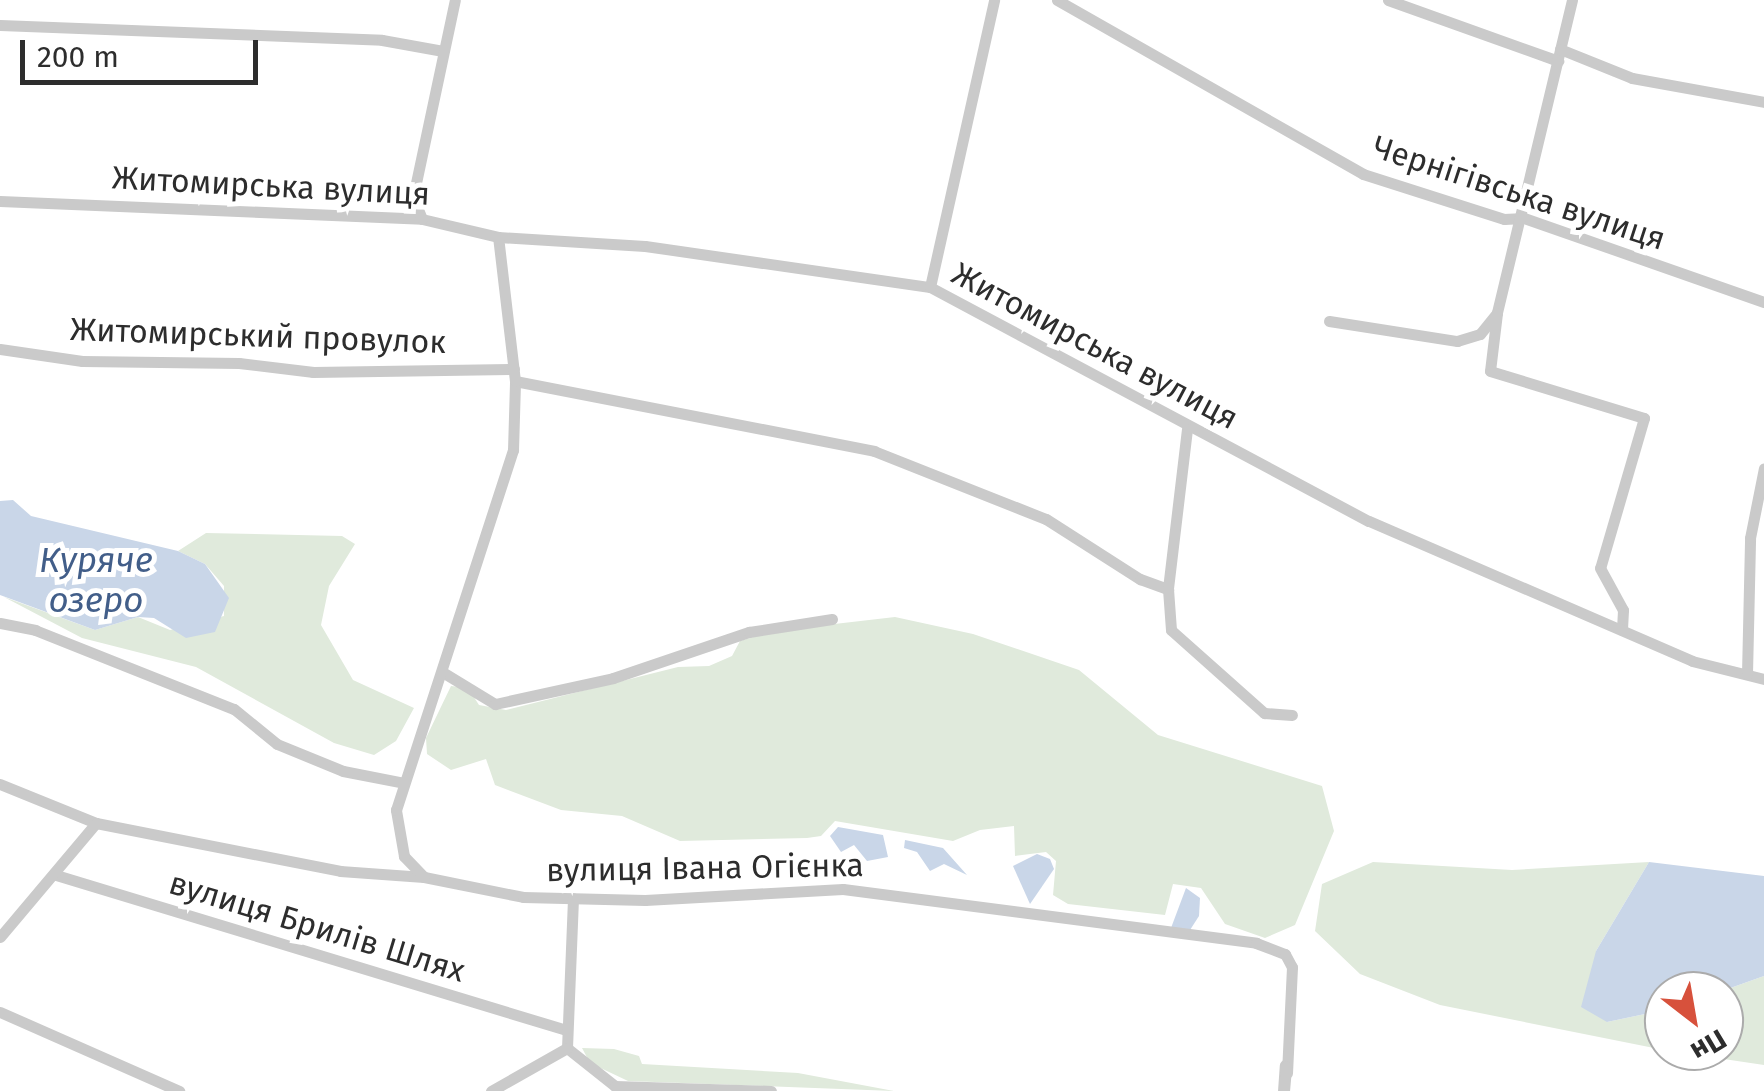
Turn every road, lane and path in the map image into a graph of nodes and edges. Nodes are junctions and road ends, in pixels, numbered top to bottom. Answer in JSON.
{"nodes":[{"id":1,"x":454,"y":0,"type":"edge"},
{"id":2,"x":994,"y":0,"type":"edge"},
{"id":3,"x":1057,"y":0,"type":"edge"},
{"id":4,"x":1388,"y":0,"type":"edge"},
{"id":5,"x":1572,"y":0,"type":"edge"},
{"id":6,"x":0,"y":25,"type":"edge"},
{"id":7,"x":444,"y":51,"type":"junction"},
{"id":8,"x":1559,"y":55,"type":"junction"},
{"id":9,"x":1764,"y":102,"type":"edge"},
{"id":10,"x":0,"y":201,"type":"edge"},
{"id":11,"x":1524,"y":218,"type":"junction"},
{"id":12,"x":422,"y":219,"type":"junction"},
{"id":13,"x":498,"y":236,"type":"junction"},
{"id":14,"x":930,"y":287,"type":"junction"},
{"id":15,"x":1764,"y":302,"type":"edge"},
{"id":16,"x":1497,"y":313,"type":"junction"},
{"id":17,"x":1329,"y":321,"type":"dead end"},
{"id":18,"x":1480,"y":334,"type":"junction"},
{"id":19,"x":1494,"y":344,"type":"junction"},
{"id":20,"x":0,"y":349,"type":"edge"},
{"id":21,"x":515,"y":375,"type":"junction"},
{"id":22,"x":1188,"y":429,"type":"junction"},
{"id":23,"x":1764,"y":468,"type":"edge"},
{"id":24,"x":1168,"y":588,"type":"junction"},
{"id":25,"x":832,"y":619,"type":"dead end"},
{"id":26,"x":0,"y":623,"type":"edge"},
{"id":27,"x":1622,"y":630,"type":"junction"},
{"id":28,"x":444,"y":673,"type":"junction"},
{"id":29,"x":1748,"y":674,"type":"junction"},
{"id":30,"x":1764,"y":679,"type":"edge"},
{"id":31,"x":1292,"y":714,"type":"dead end"},
{"id":32,"x":404,"y":782,"type":"junction"},
{"id":33,"x":0,"y":784,"type":"edge"},
{"id":34,"x":96,"y":822,"type":"junction"},
{"id":35,"x":399,"y":844,"type":"junction"},
{"id":36,"x":383,"y":872,"type":"junction"},
{"id":37,"x":56,"y":874,"type":"junction"},
{"id":38,"x":424,"y":877,"type":"junction"},
{"id":39,"x":572,"y":898,"type":"junction"},
{"id":40,"x":0,"y":936,"type":"edge"},
{"id":41,"x":1292,"y":969,"type":"junction"},
{"id":42,"x":0,"y":1012,"type":"edge"},
{"id":43,"x":564,"y":1030,"type":"junction"},
{"id":44,"x":567,"y":1048,"type":"junction"},
{"id":45,"x":617,"y":1089,"type":"edge"},
{"id":46,"x":180,"y":1091,"type":"edge"},
{"id":47,"x":492,"y":1091,"type":"edge"},
{"id":48,"x":771,"y":1091,"type":"edge"},
{"id":49,"x":1284,"y":1091,"type":"edge"}],
"edges":[{"from":1,"to":7,"type":"street"},
{"from":2,"to":14,"type":"street"},
{"from":3,"to":11,"type":"street","name":"Чернігівська вулиця"},
{"from":4,"to":8,"type":"street"},
{"from":5,"to":8,"type":"street"},
{"from":6,"to":7,"type":"street"},
{"from":7,"to":12,"type":"street"},
{"from":8,"to":9,"type":"street"},
{"from":8,"to":11,"type":"street"},
{"from":10,"to":12,"type":"street","name":"Житомирська вулиця"},
{"from":11,"to":15,"type":"street","name":"Чернігівська вулиця"},
{"from":11,"to":16,"type":"street"},
{"from":12,"to":13,"type":"street","name":"Житомирська вулиця"},
{"from":13,"to":14,"type":"street","name":"Житомирська вулиця"},
{"from":13,"to":21,"type":"street"},
{"from":14,"to":22,"type":"street","name":"Житомирська вулиця"},
{"from":16,"to":18,"type":"street"},
{"from":16,"to":19,"type":"street"},
{"from":17,"to":18,"type":"street"},
{"from":18,"to":19,"type":"street"},
{"from":19,"to":27,"type":"street"},
{"from":20,"to":21,"type":"street","name":"Житомирський провулок"},
{"from":21,"to":24,"type":"street","name":"Житомирський провулок"},
{"from":21,"to":28,"type":"street"},
{"from":22,"to":24,"type":"street"},
{"from":22,"to":27,"type":"street","name":"Житомирська вулиця"},
{"from":23,"to":29,"type":"street"},
{"from":24,"to":31,"type":"street"},
{"from":25,"to":28,"type":"street"},
{"from":26,"to":32,"type":"street"},
{"from":27,"to":29,"type":"street","name":"Житомирська вулиця"},
{"from":28,"to":32,"type":"street"},
{"from":29,"to":30,"type":"street","name":"Житомирська вулиця"},
{"from":32,"to":35,"type":"street"},
{"from":33,"to":34,"type":"street","name":"вулиця Івана Огієнка"},
{"from":34,"to":36,"type":"street","name":"вулиця Івана Огієнка"},
{"from":34,"to":37,"type":"street"},
{"from":35,"to":36,"type":"street"},
{"from":35,"to":38,"type":"street"},
{"from":36,"to":38,"type":"street","name":"вулиця Івана Огієнка"},
{"from":37,"to":40,"type":"street"},
{"from":37,"to":43,"type":"street","name":"вулиця Брилів Шлях"},
{"from":38,"to":39,"type":"street","name":"вулиця Івана Огієнка"},
{"from":39,"to":41,"type":"street","name":"вулиця Івана Огієнка"},
{"from":39,"to":43,"type":"street"},
{"from":41,"to":41,"type":"street"},
{"from":41,"to":49,"type":"street"},
{"from":42,"to":46,"type":"street"},
{"from":43,"to":44,"type":"street"},
{"from":44,"to":45,"type":"street"},
{"from":44,"to":47,"type":"street"},
{"from":45,"to":48,"type":"street"}]}
